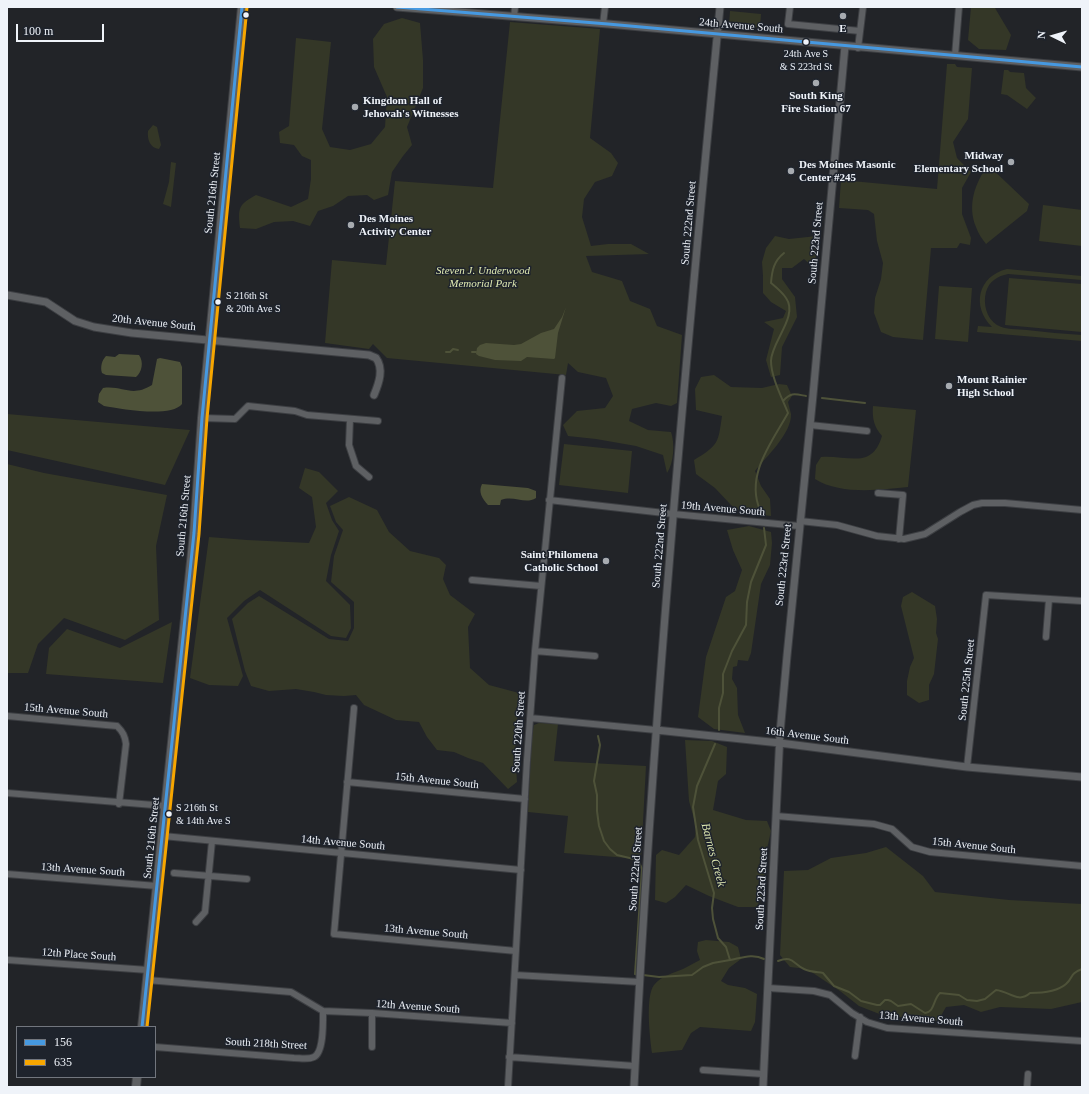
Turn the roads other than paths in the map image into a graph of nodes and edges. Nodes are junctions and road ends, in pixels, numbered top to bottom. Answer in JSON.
{"nodes":[{"id":1,"x":242,"y":7,"type":"edge"},
{"id":2,"x":397,"y":7,"type":"edge"},
{"id":3,"x":515,"y":7,"type":"edge"},
{"id":4,"x":605,"y":7,"type":"edge"},
{"id":5,"x":720,"y":7,"type":"edge"},
{"id":6,"x":790,"y":7,"type":"edge"},
{"id":7,"x":863,"y":7,"type":"edge"},
{"id":8,"x":959,"y":7,"type":"edge"},
{"id":9,"x":514,"y":17,"type":"junction"},
{"id":10,"x":603,"y":24,"type":"junction"},
{"id":11,"x":860,"y":31,"type":"junction"},
{"id":12,"x":717,"y":35,"type":"junction"},
{"id":13,"x":845,"y":46,"type":"junction"},
{"id":14,"x":858,"y":48,"type":"junction"},
{"id":15,"x":955,"y":56,"type":"junction"},
{"id":16,"x":1082,"y":67,"type":"edge"},
{"id":17,"x":7,"y":295,"type":"edge"},
{"id":18,"x":210,"y":339,"type":"junction"},
{"id":19,"x":562,"y":378,"type":"dead end"},
{"id":20,"x":374,"y":395,"type":"dead end"},
{"id":21,"x":202,"y":418,"type":"junction"},
{"id":22,"x":350,"y":419,"type":"junction"},
{"id":23,"x":378,"y":421,"type":"dead end"},
{"id":24,"x":810,"y":425,"type":"junction"},
{"id":25,"x":866,"y":431,"type":"dead end"},
{"id":26,"x":369,"y":478,"type":"dead end"},
{"id":27,"x":878,"y":493,"type":"dead end"},
{"id":28,"x":550,"y":500,"type":"junction"},
{"id":29,"x":1082,"y":510,"type":"edge"},
{"id":30,"x":673,"y":514,"type":"junction"},
{"id":31,"x":799,"y":524,"type":"junction"},
{"id":32,"x":899,"y":539,"type":"junction"},
{"id":33,"x":472,"y":580,"type":"dead end"},
{"id":34,"x":541,"y":586,"type":"junction"},
{"id":35,"x":1050,"y":599,"type":"junction"},
{"id":36,"x":1082,"y":601,"type":"edge"},
{"id":37,"x":1046,"y":637,"type":"dead end"},
{"id":38,"x":535,"y":650,"type":"junction"},
{"id":39,"x":596,"y":656,"type":"dead end"},
{"id":40,"x":354,"y":708,"type":"dead end"},
{"id":41,"x":7,"y":716,"type":"edge"},
{"id":42,"x":530,"y":718,"type":"junction"},
{"id":43,"x":656,"y":730,"type":"junction"},
{"id":44,"x":780,"y":743,"type":"junction"},
{"id":45,"x":967,"y":767,"type":"junction"},
{"id":46,"x":1082,"y":777,"type":"edge"},
{"id":47,"x":347,"y":782,"type":"junction"},
{"id":48,"x":7,"y":793,"type":"edge"},
{"id":49,"x":525,"y":799,"type":"junction"},
{"id":50,"x":119,"y":804,"type":"junction"},
{"id":51,"x":166,"y":806,"type":"junction"},
{"id":52,"x":776,"y":816,"type":"junction"},
{"id":53,"x":163,"y":836,"type":"junction"},
{"id":54,"x":212,"y":841,"type":"junction"},
{"id":55,"x":340,"y":853,"type":"junction"},
{"id":56,"x":1082,"y":866,"type":"edge"},
{"id":57,"x":521,"y":870,"type":"junction"},
{"id":58,"x":174,"y":873,"type":"dead end"},
{"id":59,"x":7,"y":874,"type":"edge"},
{"id":60,"x":208,"y":876,"type":"junction"},
{"id":61,"x":247,"y":879,"type":"dead end"},
{"id":62,"x":157,"y":886,"type":"junction"},
{"id":63,"x":196,"y":922,"type":"dead end"},
{"id":64,"x":516,"y":950,"type":"junction"},
{"id":65,"x":8,"y":960,"type":"dead end"},
{"id":66,"x":148,"y":970,"type":"junction"},
{"id":67,"x":515,"y":975,"type":"junction"},
{"id":68,"x":147,"y":980,"type":"junction"},
{"id":69,"x":640,"y":982,"type":"junction"},
{"id":70,"x":768,"y":988,"type":"junction"},
{"id":71,"x":323,"y":1011,"type":"junction"},
{"id":72,"x":372,"y":1013,"type":"junction"},
{"id":73,"x":860,"y":1018,"type":"junction"},
{"id":74,"x":512,"y":1023,"type":"junction"},
{"id":75,"x":142,"y":1026,"type":"edge"},
{"id":76,"x":1082,"y":1041,"type":"edge"},
{"id":77,"x":156,"y":1047,"type":"edge"},
{"id":78,"x":372,"y":1047,"type":"dead end"},
{"id":79,"x":854,"y":1056,"type":"dead end"},
{"id":80,"x":509,"y":1057,"type":"junction"},
{"id":81,"x":635,"y":1066,"type":"junction"},
{"id":82,"x":703,"y":1070,"type":"dead end"},
{"id":83,"x":763,"y":1074,"type":"junction"},
{"id":84,"x":1028,"y":1074,"type":"dead end"},
{"id":85,"x":508,"y":1087,"type":"edge"},
{"id":86,"x":634,"y":1087,"type":"edge"},
{"id":87,"x":763,"y":1087,"type":"edge"},
{"id":88,"x":1027,"y":1087,"type":"edge"}],
"edges":[{"from":1,"to":18,"type":"main road","name":"South 216th Street"},
{"from":2,"to":9,"type":"street","name":"24th Avenue South"},
{"from":3,"to":9,"type":"street"},
{"from":4,"to":10,"type":"street"},
{"from":5,"to":12,"type":"street","name":"South 222nd Street"},
{"from":6,"to":11,"type":"street"},
{"from":7,"to":11,"type":"street"},
{"from":8,"to":15,"type":"street"},
{"from":9,"to":10,"type":"street","name":"24th Avenue South"},
{"from":10,"to":12,"type":"street","name":"24th Avenue South"},
{"from":11,"to":14,"type":"street"},
{"from":12,"to":13,"type":"street","name":"24th Avenue South"},
{"from":12,"to":30,"type":"street","name":"South 222nd Street"},
{"from":13,"to":14,"type":"street","name":"24th Avenue South"},
{"from":13,"to":24,"type":"street","name":"South 223rd Street"},
{"from":14,"to":15,"type":"street","name":"24th Avenue South"},
{"from":15,"to":16,"type":"street","name":"24th Avenue South"},
{"from":17,"to":18,"type":"street","name":"20th Avenue South"},
{"from":18,"to":20,"type":"street","name":"20th Avenue South"},
{"from":18,"to":21,"type":"main road","name":"South 216th Street"},
{"from":19,"to":28,"type":"street","name":"South 220th Street"},
{"from":21,"to":22,"type":"street"},
{"from":21,"to":51,"type":"main road","name":"South 216th Street"},
{"from":22,"to":23,"type":"street"},
{"from":22,"to":26,"type":"street"},
{"from":24,"to":25,"type":"street"},
{"from":24,"to":31,"type":"street","name":"South 223rd Street"},
{"from":27,"to":32,"type":"street"},
{"from":28,"to":30,"type":"street","name":"19th Avenue South"},
{"from":28,"to":34,"type":"street","name":"South 220th Street"},
{"from":29,"to":32,"type":"street","name":"19th Avenue South"},
{"from":30,"to":31,"type":"street","name":"19th Avenue South"},
{"from":30,"to":43,"type":"street","name":"South 222nd Street"},
{"from":31,"to":32,"type":"street","name":"19th Avenue South"},
{"from":31,"to":44,"type":"street","name":"South 223rd Street"},
{"from":33,"to":34,"type":"street"},
{"from":34,"to":38,"type":"street","name":"South 220th Street"},
{"from":35,"to":36,"type":"street"},
{"from":35,"to":37,"type":"street"},
{"from":35,"to":45,"type":"street","name":"South 225th Street"},
{"from":38,"to":39,"type":"street"},
{"from":38,"to":42,"type":"street","name":"South 220th Street"},
{"from":40,"to":47,"type":"street"},
{"from":41,"to":50,"type":"street","name":"15th Avenue South"},
{"from":42,"to":43,"type":"street","name":"16th Avenue South"},
{"from":42,"to":49,"type":"street","name":"South 220th Street"},
{"from":43,"to":44,"type":"street","name":"16th Avenue South"},
{"from":43,"to":69,"type":"street","name":"South 222nd Street"},
{"from":44,"to":45,"type":"street","name":"16th Avenue South"},
{"from":44,"to":52,"type":"street","name":"South 223rd Street"},
{"from":45,"to":46,"type":"street","name":"16th Avenue South"},
{"from":47,"to":49,"type":"street","name":"15th Avenue South"},
{"from":47,"to":55,"type":"street"},
{"from":48,"to":50,"type":"street"},
{"from":49,"to":57,"type":"street","name":"South 220th Street"},
{"from":50,"to":51,"type":"street"},
{"from":51,"to":53,"type":"main road","name":"South 216th Street"},
{"from":52,"to":56,"type":"street","name":"15th Avenue South"},
{"from":52,"to":70,"type":"street","name":"South 223rd Street"},
{"from":53,"to":54,"type":"street","name":"14th Avenue South"},
{"from":53,"to":62,"type":"main road","name":"South 216th Street"},
{"from":54,"to":55,"type":"street","name":"14th Avenue South"},
{"from":54,"to":60,"type":"street"},
{"from":55,"to":57,"type":"street","name":"14th Avenue South"},
{"from":55,"to":64,"type":"street","name":"13th Avenue South"},
{"from":57,"to":64,"type":"street","name":"South 220th Street"},
{"from":58,"to":60,"type":"street"},
{"from":59,"to":62,"type":"street","name":"13th Avenue South"},
{"from":60,"to":61,"type":"street"},
{"from":60,"to":63,"type":"street"},
{"from":62,"to":66,"type":"main road","name":"South 216th Street"},
{"from":64,"to":67,"type":"street","name":"South 220th Street"},
{"from":65,"to":66,"type":"street","name":"12th Place South"},
{"from":66,"to":68,"type":"main road","name":"South 216th Street"},
{"from":67,"to":69,"type":"street"},
{"from":67,"to":74,"type":"street","name":"South 220th Street"},
{"from":68,"to":71,"type":"street"},
{"from":68,"to":75,"type":"main road","name":"South 216th Street"},
{"from":69,"to":81,"type":"street","name":"South 222nd Street"},
{"from":70,"to":73,"type":"street","name":"13th Avenue South"},
{"from":70,"to":83,"type":"street","name":"South 223rd Street"},
{"from":71,"to":72,"type":"street","name":"12th Avenue South"},
{"from":71,"to":77,"type":"street","name":"South 218th Street"},
{"from":72,"to":74,"type":"street","name":"12th Avenue South"},
{"from":72,"to":78,"type":"street"},
{"from":73,"to":76,"type":"street","name":"13th Avenue South"},
{"from":73,"to":79,"type":"street"},
{"from":74,"to":80,"type":"street","name":"South 220th Street"},
{"from":80,"to":81,"type":"street"},
{"from":80,"to":85,"type":"street","name":"South 220th Street"},
{"from":81,"to":86,"type":"street","name":"South 222nd Street"},
{"from":82,"to":83,"type":"street"},
{"from":83,"to":87,"type":"street","name":"South 223rd Street"},
{"from":84,"to":88,"type":"street"}]}
